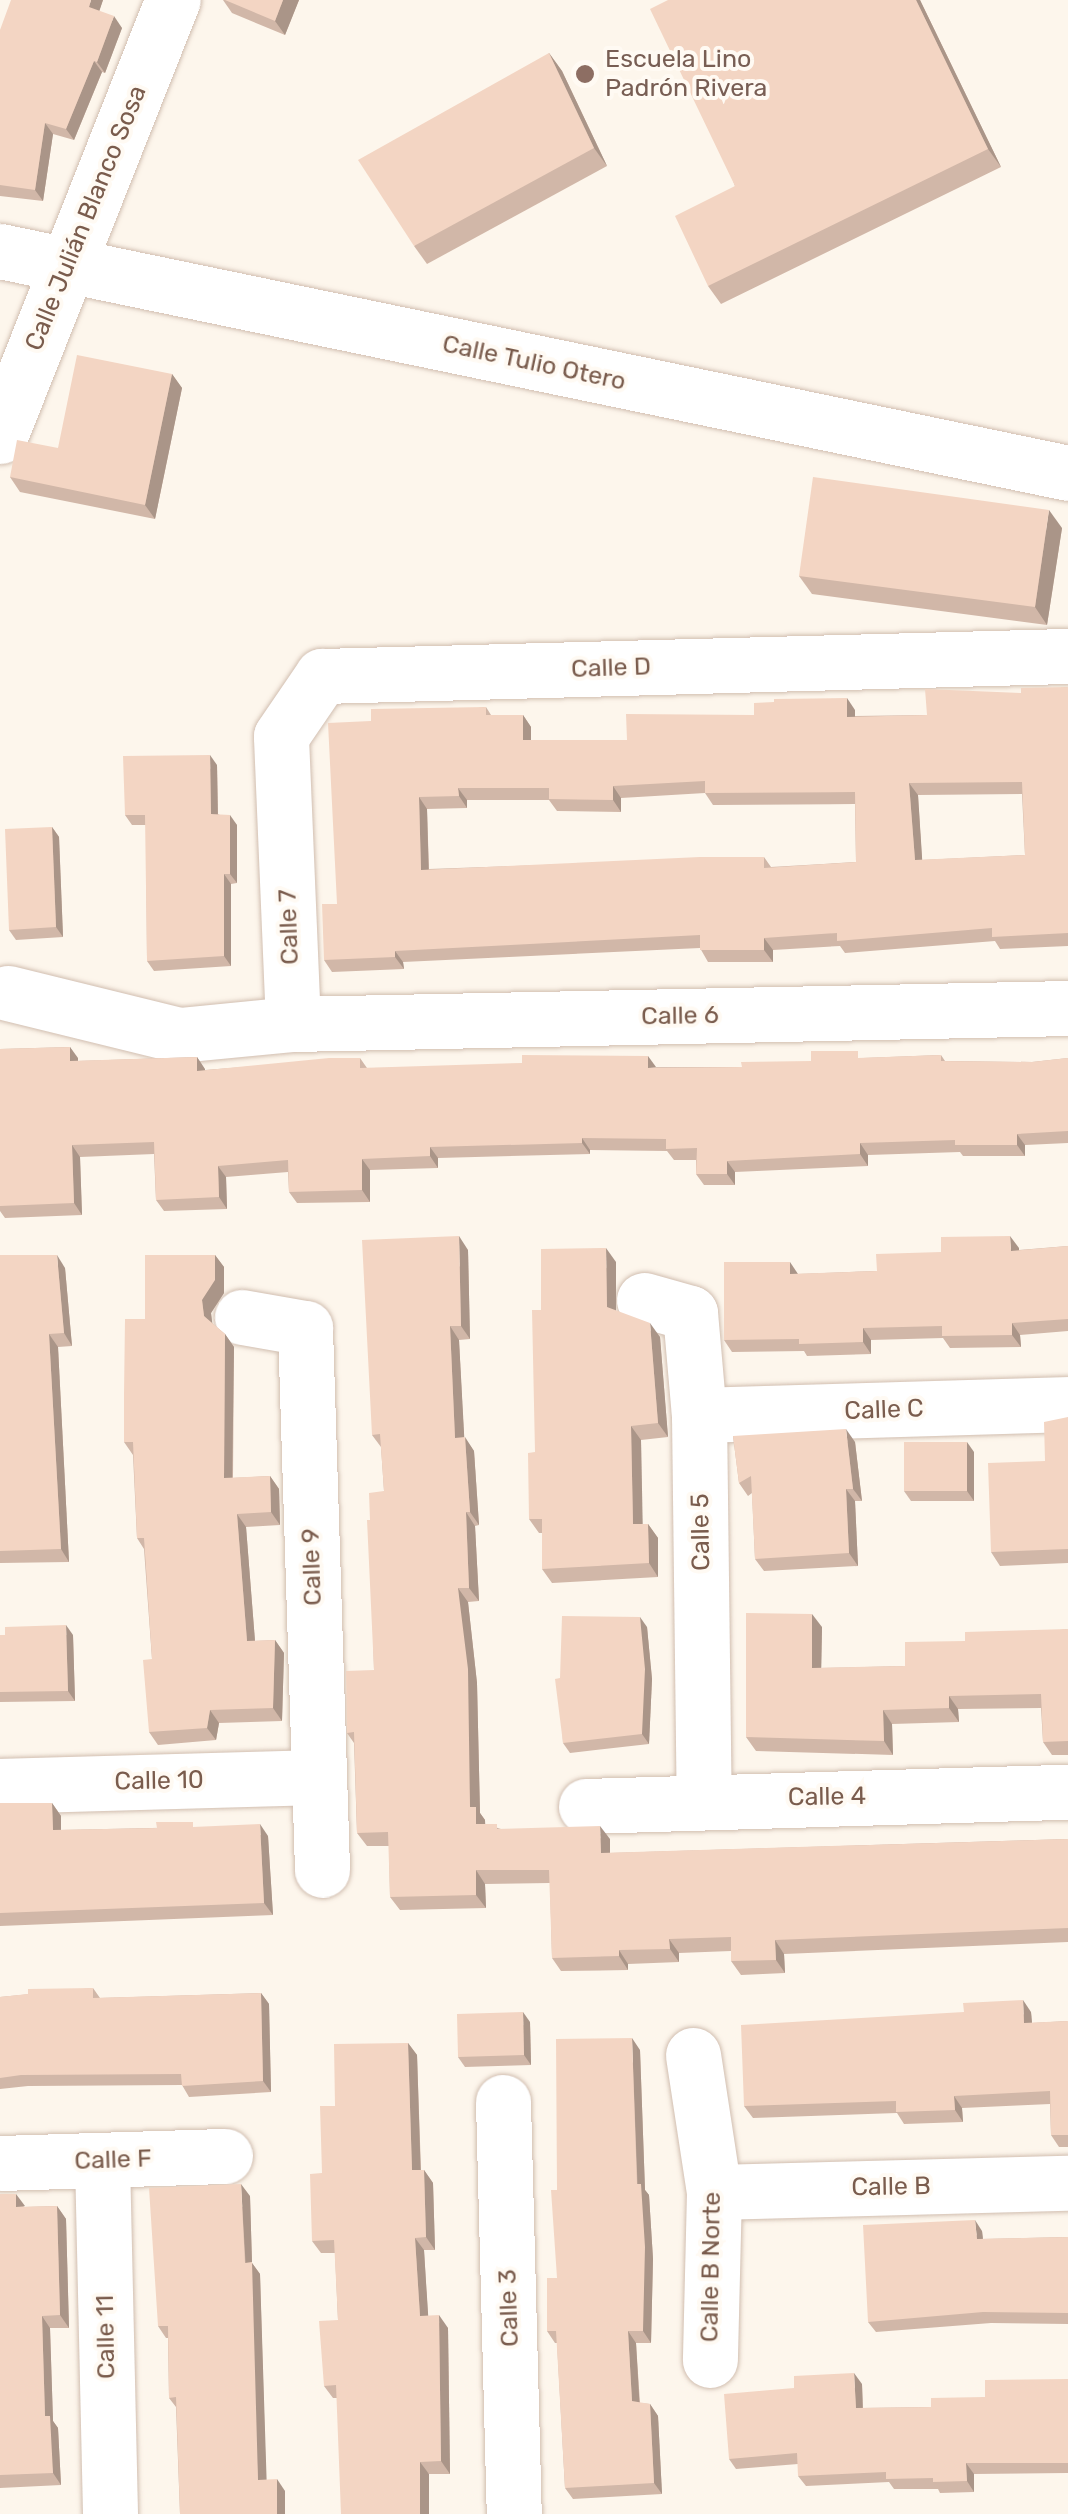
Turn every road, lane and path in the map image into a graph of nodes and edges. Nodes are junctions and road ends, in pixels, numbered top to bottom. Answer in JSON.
{"nodes":[{"id":1,"x":174,"y":0,"type":"edge"},
{"id":2,"x":0,"y":250,"type":"edge"},
{"id":3,"x":66,"y":264,"type":"junction"},
{"id":4,"x":0,"y":436,"type":"edge"},
{"id":5,"x":1068,"y":473,"type":"edge"},
{"id":6,"x":1068,"y":656,"type":"edge"},
{"id":7,"x":284,"y":830,"type":"joint"},
{"id":8,"x":8,"y":993,"type":"dead end"},
{"id":9,"x":1068,"y":1008,"type":"edge"},
{"id":10,"x":293,"y":1024,"type":"junction"},
{"id":11,"x":644,"y":1300,"type":"dead end"},
{"id":12,"x":242,"y":1316,"type":"dead end"},
{"id":13,"x":1068,"y":1404,"type":"edge"},
{"id":14,"x":699,"y":1416,"type":"junction"},
{"id":15,"x":318,"y":1777,"type":"junction"},
{"id":16,"x":0,"y":1786,"type":"edge"},
{"id":17,"x":1068,"y":1792,"type":"edge"},
{"id":18,"x":704,"y":1800,"type":"junction"},
{"id":19,"x":586,"y":1806,"type":"dead end"},
{"id":20,"x":322,"y":1870,"type":"dead end"},
{"id":21,"x":693,"y":2055,"type":"dead end"},
{"id":22,"x":502,"y":2102,"type":"dead end"},
{"id":23,"x":225,"y":2156,"type":"dead end"},
{"id":24,"x":102,"y":2160,"type":"junction"},
{"id":25,"x":0,"y":2163,"type":"edge"},
{"id":26,"x":1068,"y":2182,"type":"edge"},
{"id":27,"x":714,"y":2192,"type":"junction"},
{"id":28,"x":710,"y":2360,"type":"dead end"},
{"id":29,"x":110,"y":2514,"type":"edge"},
{"id":30,"x":514,"y":2514,"type":"edge"}],
"edges":[{"from":1,"to":3,"type":"street","name":"Calle Julián Blanco Sosa"},
{"from":2,"to":3,"type":"street","name":"Calle Tulio Otero"},
{"from":3,"to":4,"type":"street","name":"Calle Julián Blanco Sosa"},
{"from":3,"to":5,"type":"street","name":"Calle Tulio Otero"},
{"from":6,"to":7,"type":"street","name":"Calle D"},
{"from":7,"to":10,"type":"street","name":"Calle 7"},
{"from":8,"to":10,"type":"street","name":"Calle 6"},
{"from":9,"to":10,"type":"street","name":"Calle 6"},
{"from":11,"to":14,"type":"street","name":"Calle 5"},
{"from":12,"to":15,"type":"street","name":"Calle 9"},
{"from":13,"to":14,"type":"street","name":"Calle C"},
{"from":14,"to":18,"type":"street","name":"Calle 5"},
{"from":15,"to":16,"type":"street","name":"Calle 10"},
{"from":15,"to":20,"type":"street","name":"Calle 9"},
{"from":17,"to":18,"type":"street","name":"Calle 4"},
{"from":18,"to":19,"type":"street","name":"Calle 4"},
{"from":21,"to":27,"type":"street","name":"Calle B Norte"},
{"from":22,"to":30,"type":"street","name":"Calle 3"},
{"from":23,"to":24,"type":"street","name":"Calle F"},
{"from":24,"to":25,"type":"street","name":"Calle F"},
{"from":24,"to":29,"type":"street","name":"Calle 11"},
{"from":26,"to":27,"type":"street","name":"Calle B"},
{"from":27,"to":28,"type":"street","name":"Calle B Norte"}]}
